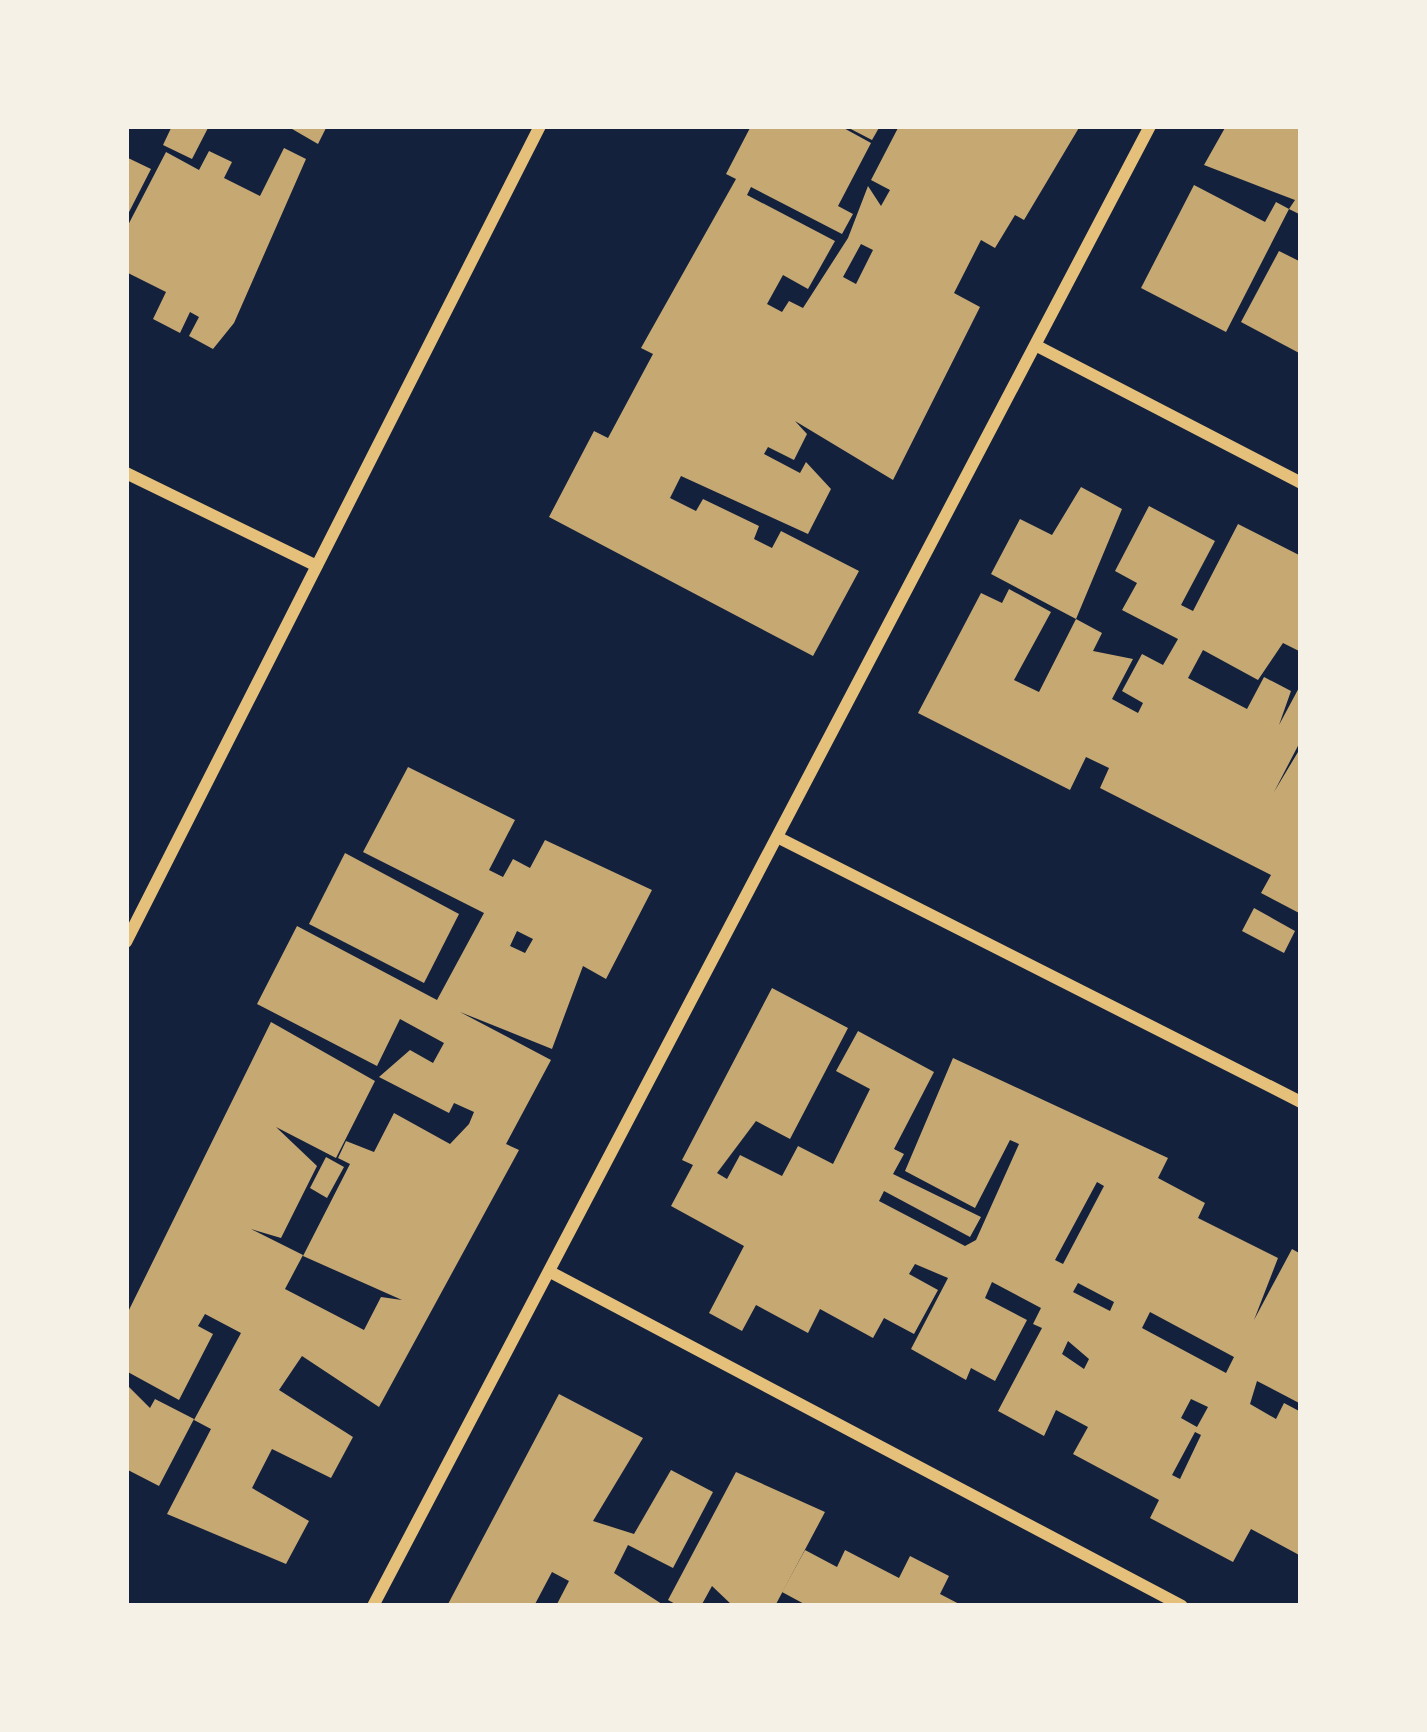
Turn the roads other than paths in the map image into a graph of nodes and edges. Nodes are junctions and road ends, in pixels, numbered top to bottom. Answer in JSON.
{"nodes":[{"id":1,"x":540,"y":126,"type":"edge"},
{"id":2,"x":1150,"y":126,"type":"edge"},
{"id":3,"x":1037,"y":346,"type":"junction"},
{"id":4,"x":126,"y":473,"type":"edge"},
{"id":5,"x":1301,"y":483,"type":"edge"},
{"id":6,"x":317,"y":566,"type":"junction"},
{"id":7,"x":779,"y":838,"type":"junction"},
{"id":8,"x":126,"y":942,"type":"edge"},
{"id":9,"x":1301,"y":1102,"type":"edge"},
{"id":10,"x":554,"y":1274,"type":"junction"},
{"id":11,"x":373,"y":1606,"type":"edge"},
{"id":12,"x":1182,"y":1606,"type":"edge"}],
"edges":[{"from":1,"to":6,"type":"street"},
{"from":2,"to":3,"type":"street"},
{"from":3,"to":5,"type":"street"},
{"from":3,"to":7,"type":"street"},
{"from":4,"to":6,"type":"street"},
{"from":6,"to":8,"type":"street"},
{"from":7,"to":9,"type":"street"},
{"from":7,"to":10,"type":"street"},
{"from":10,"to":11,"type":"street"},
{"from":10,"to":12,"type":"street"}]}
